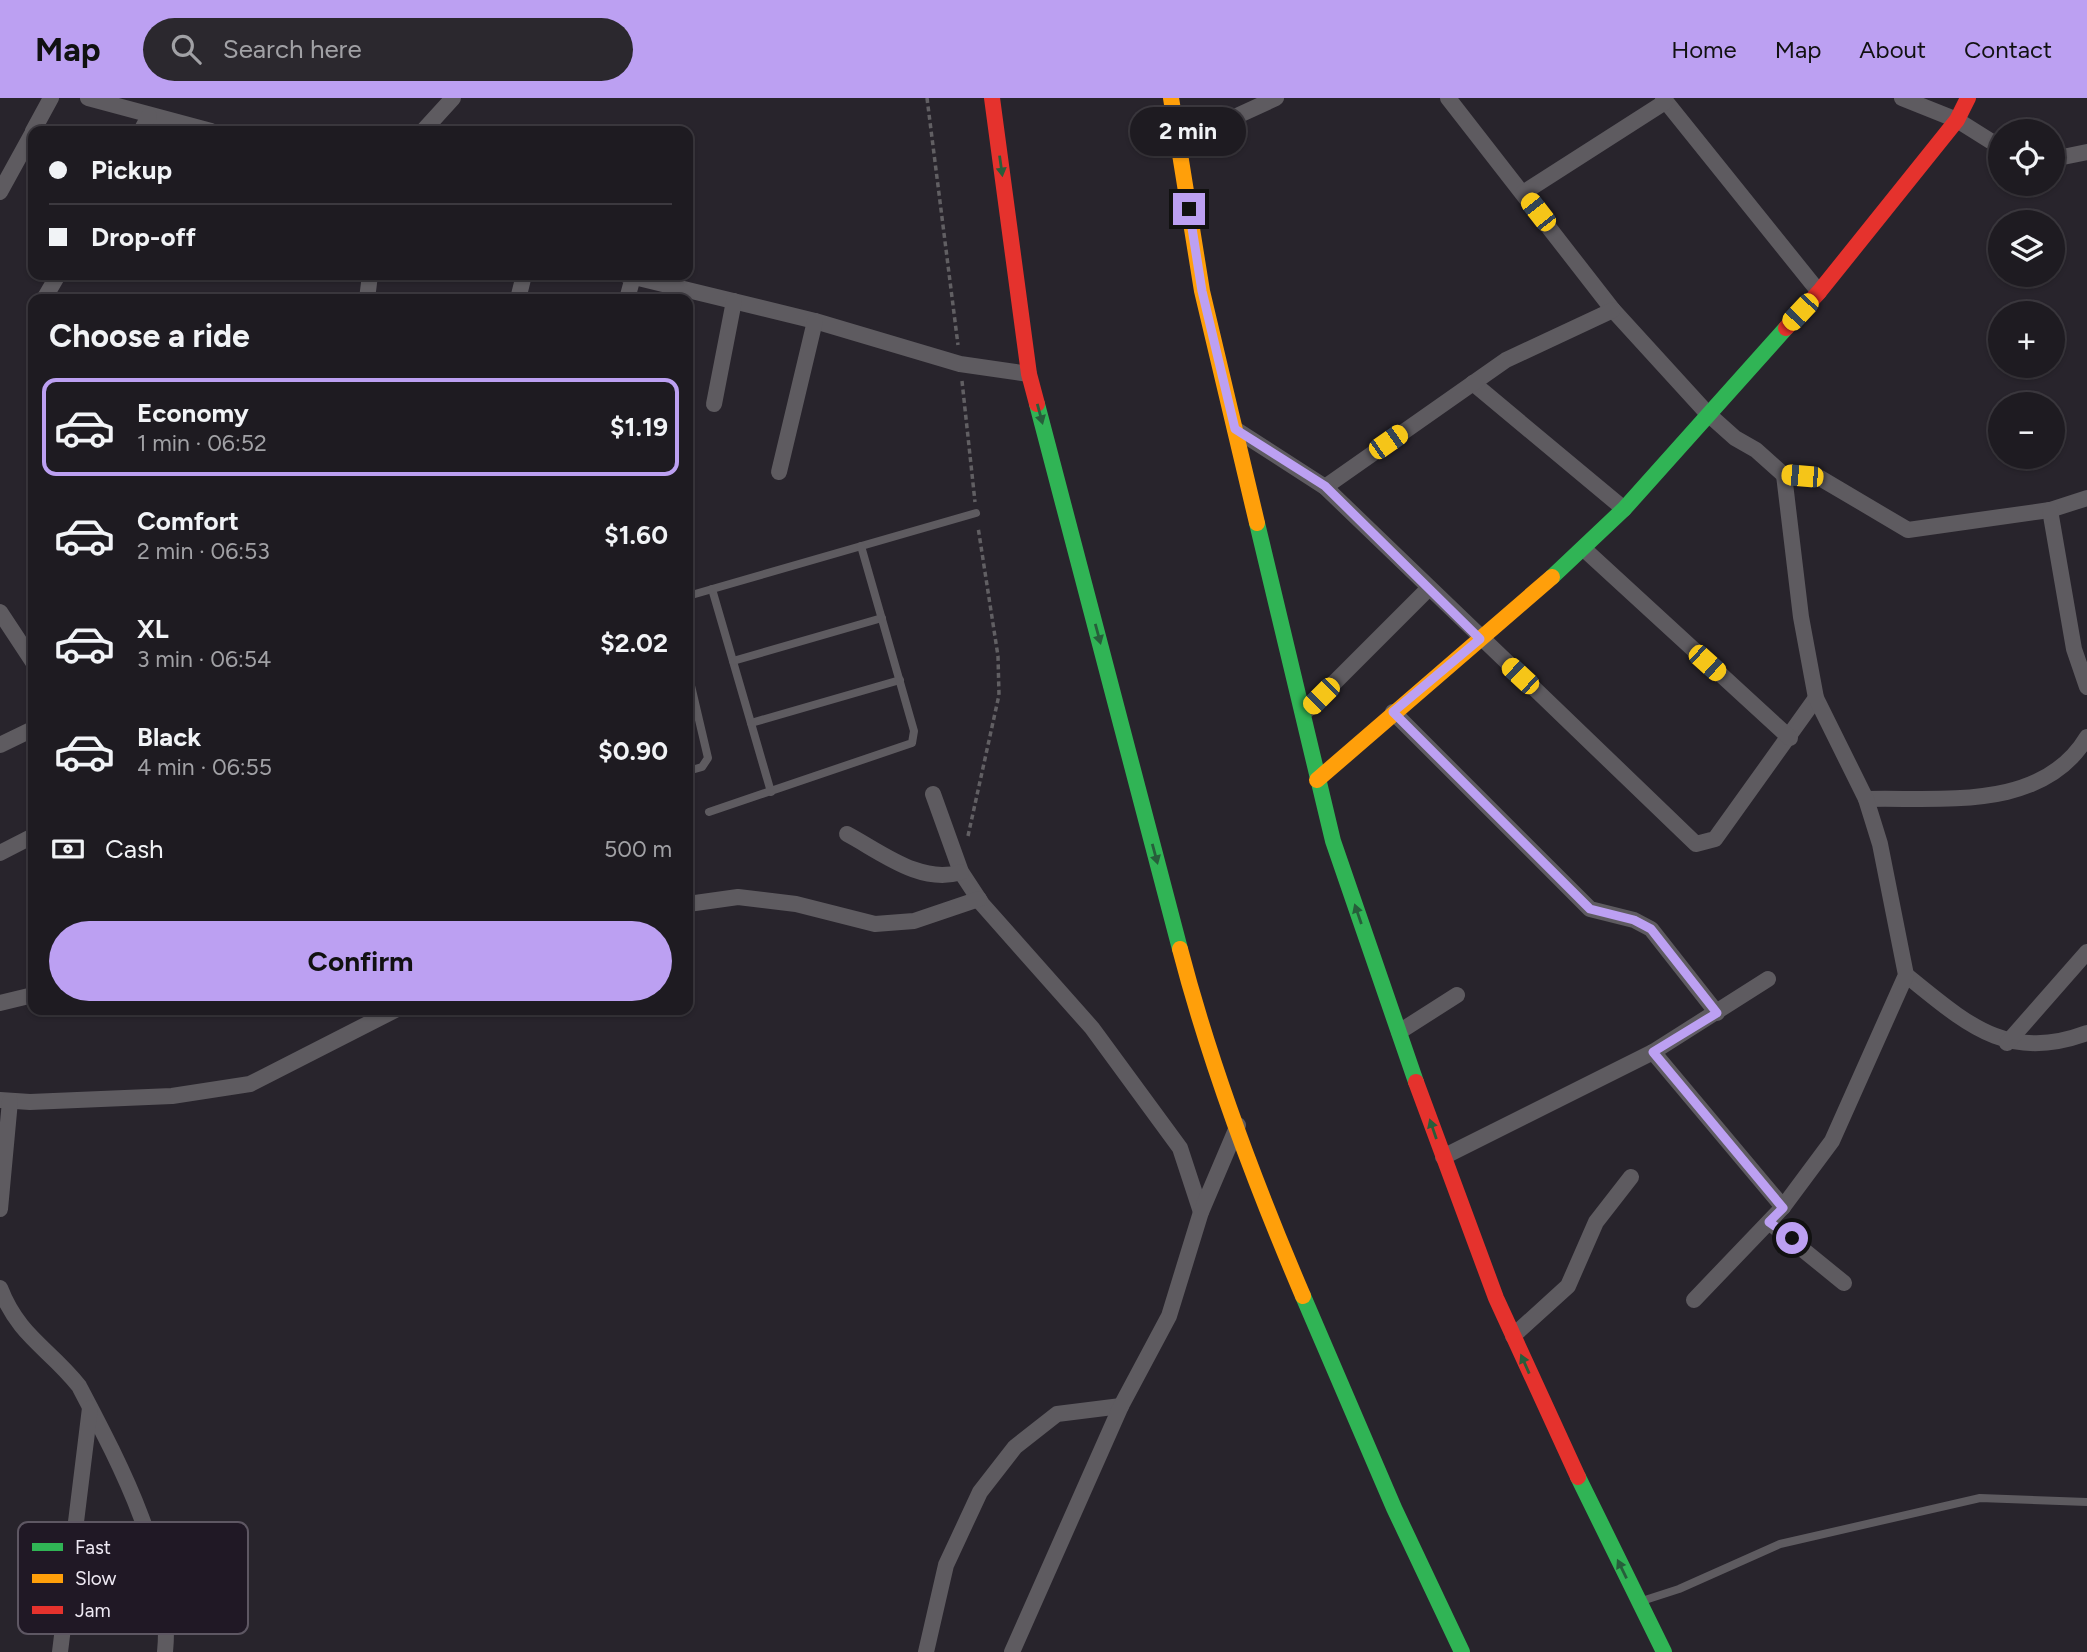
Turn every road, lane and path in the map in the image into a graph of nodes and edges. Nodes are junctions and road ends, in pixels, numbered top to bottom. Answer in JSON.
{"nodes":[{"id":1,"x":51,"y":98,"type":"edge"},
{"id":2,"x":88,"y":98,"type":"edge"},
{"id":3,"x":453,"y":98,"type":"edge"},
{"id":4,"x":927,"y":98,"type":"edge"},
{"id":5,"x":992,"y":98,"type":"edge"},
{"id":6,"x":1171,"y":98,"type":"edge"},
{"id":7,"x":1276,"y":98,"type":"edge"},
{"id":8,"x":1448,"y":98,"type":"edge"},
{"id":9,"x":1902,"y":98,"type":"edge"},
{"id":10,"x":1968,"y":98,"type":"edge"},
{"id":11,"x":1664,"y":100,"type":"edge"},
{"id":12,"x":149,"y":116,"type":"junction"},
{"id":13,"x":1957,"y":120,"type":"junction"},
{"id":14,"x":36,"y":126,"type":"edge"},
{"id":15,"x":144,"y":126,"type":"edge"},
{"id":16,"x":190,"y":126,"type":"edge"},
{"id":17,"x":428,"y":126,"type":"edge"},
{"id":18,"x":1176,"y":128,"type":"junction"},
{"id":19,"x":1988,"y":139,"type":"edge"},
{"id":20,"x":28,"y":140,"type":"edge"},
{"id":21,"x":2087,"y":152,"type":"edge"},
{"id":22,"x":2065,"y":157,"type":"edge"},
{"id":23,"x":0,"y":192,"type":"edge"},
{"id":24,"x":1523,"y":192,"type":"junction"},
{"id":25,"x":646,"y":280,"type":"edge"},
{"id":26,"x":1819,"y":292,"type":"junction"},
{"id":27,"x":734,"y":301,"type":"junction"},
{"id":28,"x":1613,"y":310,"type":"junction"},
{"id":29,"x":816,"y":321,"type":"junction"},
{"id":30,"x":960,"y":364,"type":"junction"},
{"id":31,"x":1029,"y":374,"type":"junction"},
{"id":32,"x":1473,"y":383,"type":"junction"},
{"id":33,"x":714,"y":404,"type":"dead end"},
{"id":34,"x":1707,"y":413,"type":"junction"},
{"id":35,"x":1235,"y":429,"type":"junction"},
{"id":36,"x":779,"y":472,"type":"dead end"},
{"id":37,"x":1784,"y":475,"type":"junction"},
{"id":38,"x":1325,"y":486,"type":"junction"},
{"id":39,"x":2087,"y":498,"type":"edge"},
{"id":40,"x":1624,"y":509,"type":"junction"},
{"id":41,"x":2050,"y":510,"type":"junction"},
{"id":42,"x":976,"y":513,"type":"junction"},
{"id":43,"x":860,"y":546,"type":"junction"},
{"id":44,"x":1584,"y":550,"type":"junction"},
{"id":45,"x":712,"y":589,"type":"junction"},
{"id":46,"x":1428,"y":589,"type":"junction"},
{"id":47,"x":693,"y":595,"type":"edge"},
{"id":48,"x":0,"y":611,"type":"edge"},
{"id":49,"x":882,"y":618,"type":"junction"},
{"id":50,"x":1480,"y":639,"type":"junction"},
{"id":51,"x":28,"y":654,"type":"edge"},
{"id":52,"x":733,"y":661,"type":"junction"},
{"id":53,"x":900,"y":680,"type":"junction"},
{"id":54,"x":2087,"y":687,"type":"edge"},
{"id":55,"x":1816,"y":698,"type":"junction"},
{"id":56,"x":693,"y":700,"type":"edge"},
{"id":57,"x":1393,"y":712,"type":"junction"},
{"id":58,"x":1303,"y":714,"type":"junction"},
{"id":59,"x":751,"y":723,"type":"junction"},
{"id":60,"x":28,"y":731,"type":"edge"},
{"id":61,"x":2087,"y":737,"type":"edge"},
{"id":62,"x":1790,"y":738,"type":"junction"},
{"id":63,"x":0,"y":745,"type":"edge"},
{"id":64,"x":693,"y":769,"type":"edge"},
{"id":65,"x":1317,"y":780,"type":"junction"},
{"id":66,"x":771,"y":792,"type":"junction"},
{"id":67,"x":933,"y":794,"type":"dead end"},
{"id":68,"x":1866,"y":799,"type":"junction"},
{"id":69,"x":709,"y":812,"type":"dead end"},
{"id":70,"x":847,"y":834,"type":"dead end"},
{"id":71,"x":28,"y":838,"type":"edge"},
{"id":72,"x":0,"y":853,"type":"edge"},
{"id":73,"x":961,"y":872,"type":"junction"},
{"id":74,"x":979,"y":900,"type":"junction"},
{"id":75,"x":693,"y":903,"type":"edge"},
{"id":76,"x":2087,"y":952,"type":"edge"},
{"id":77,"x":1906,"y":975,"type":"junction"},
{"id":78,"x":1768,"y":979,"type":"dead end"},
{"id":79,"x":1457,"y":995,"type":"dead end"},
{"id":80,"x":28,"y":996,"type":"edge"},
{"id":81,"x":0,"y":1003,"type":"edge"},
{"id":82,"x":1717,"y":1013,"type":"junction"},
{"id":83,"x":385,"y":1015,"type":"edge"},
{"id":84,"x":1399,"y":1032,"type":"junction"},
{"id":85,"x":2087,"y":1033,"type":"edge"},
{"id":86,"x":2007,"y":1043,"type":"junction"},
{"id":87,"x":1653,"y":1052,"type":"junction"},
{"id":88,"x":5,"y":1100,"type":"edge"},
{"id":89,"x":1238,"y":1125,"type":"junction"},
{"id":90,"x":1443,"y":1157,"type":"junction"},
{"id":91,"x":1631,"y":1177,"type":"dead end"},
{"id":92,"x":1783,"y":1208,"type":"junction"},
{"id":93,"x":0,"y":1209,"type":"edge"},
{"id":94,"x":1202,"y":1212,"type":"junction"},
{"id":95,"x":1769,"y":1222,"type":"junction"},
{"id":96,"x":1844,"y":1283,"type":"dead end"},
{"id":97,"x":0,"y":1288,"type":"edge"},
{"id":98,"x":1694,"y":1300,"type":"dead end"},
{"id":99,"x":1513,"y":1336,"type":"junction"},
{"id":100,"x":1121,"y":1406,"type":"junction"},
{"id":101,"x":90,"y":1407,"type":"junction"},
{"id":102,"x":2087,"y":1502,"type":"edge"},
{"id":103,"x":76,"y":1522,"type":"edge"},
{"id":104,"x":143,"y":1522,"type":"edge"},
{"id":105,"x":1638,"y":1602,"type":"junction"},
{"id":106,"x":62,"y":1634,"type":"edge"},
{"id":107,"x":167,"y":1634,"type":"edge"},
{"id":108,"x":60,"y":1652,"type":"edge"},
{"id":109,"x":165,"y":1652,"type":"edge"},
{"id":110,"x":926,"y":1652,"type":"edge"},
{"id":111,"x":1012,"y":1652,"type":"edge"},
{"id":112,"x":1462,"y":1652,"type":"edge"},
{"id":113,"x":1664,"y":1652,"type":"edge"}],
"edges":[{"from":1,"to":14,"type":"street"},
{"from":2,"to":12,"type":"street"},
{"from":3,"to":17,"type":"street"},
{"from":4,"to":30,"type":"path"},
{"from":5,"to":31,"type":"main road","one_way":true},
{"from":6,"to":18,"type":"main road"},
{"from":7,"to":18,"type":"street"},
{"from":8,"to":24,"type":"street"},
{"from":9,"to":13,"type":"street"},
{"from":10,"to":13,"type":"main road"},
{"from":11,"to":24,"type":"street"},
{"from":11,"to":26,"type":"street"},
{"from":12,"to":15,"type":"street"},
{"from":12,"to":16,"type":"street"},
{"from":13,"to":19,"type":"street"},
{"from":13,"to":26,"type":"main road"},
{"from":18,"to":35,"type":"main road"},
{"from":20,"to":23,"type":"street"},
{"from":21,"to":22,"type":"street"},
{"from":24,"to":28,"type":"street"},
{"from":25,"to":27,"type":"street"},
{"from":26,"to":34,"type":"main road"},
{"from":27,"to":29,"type":"street"},
{"from":27,"to":33,"type":"street"},
{"from":28,"to":32,"type":"street"},
{"from":28,"to":34,"type":"street"},
{"from":29,"to":30,"type":"street"},
{"from":29,"to":36,"type":"street"},
{"from":30,"to":31,"type":"street"},
{"from":30,"to":42,"type":"path"},
{"from":31,"to":89,"type":"main road","one_way":true},
{"from":32,"to":38,"type":"street"},
{"from":32,"to":40,"type":"street"},
{"from":34,"to":37,"type":"street"},
{"from":34,"to":40,"type":"main road"},
{"from":35,"to":38,"type":"street"},
{"from":35,"to":58,"type":"main road"},
{"from":37,"to":41,"type":"street"},
{"from":37,"to":55,"type":"street"},
{"from":38,"to":46,"type":"street"},
{"from":39,"to":41,"type":"street"},
{"from":40,"to":44,"type":"main road"},
{"from":41,"to":54,"type":"street"},
{"from":42,"to":43,"type":"lane"},
{"from":42,"to":73,"type":"path"},
{"from":43,"to":45,"type":"lane"},
{"from":43,"to":49,"type":"lane"},
{"from":44,"to":50,"type":"main road"},
{"from":44,"to":62,"type":"street"},
{"from":45,"to":47,"type":"lane"},
{"from":45,"to":52,"type":"lane"},
{"from":46,"to":50,"type":"street"},
{"from":46,"to":58,"type":"street"},
{"from":48,"to":51,"type":"street"},
{"from":49,"to":52,"type":"lane"},
{"from":49,"to":53,"type":"lane"},
{"from":50,"to":57,"type":"main road"},
{"from":50,"to":62,"type":"street"},
{"from":52,"to":59,"type":"lane"},
{"from":53,"to":59,"type":"lane"},
{"from":53,"to":66,"type":"lane"},
{"from":55,"to":62,"type":"street"},
{"from":55,"to":68,"type":"street"},
{"from":56,"to":64,"type":"lane"},
{"from":57,"to":65,"type":"main road"},
{"from":57,"to":82,"type":"street"},
{"from":58,"to":65,"type":"main road"},
{"from":59,"to":66,"type":"lane"},
{"from":60,"to":63,"type":"street"},
{"from":61,"to":68,"type":"street"},
{"from":84,"to":65,"type":"main road","one_way":true},
{"from":66,"to":69,"type":"lane"},
{"from":67,"to":73,"type":"street"},
{"from":68,"to":77,"type":"street"},
{"from":70,"to":73,"type":"street"},
{"from":71,"to":72,"type":"street"},
{"from":73,"to":74,"type":"street"},
{"from":74,"to":75,"type":"street"},
{"from":74,"to":94,"type":"street"},
{"from":76,"to":86,"type":"street"},
{"from":77,"to":86,"type":"street"},
{"from":77,"to":92,"type":"street"},
{"from":78,"to":82,"type":"street"},
{"from":79,"to":84,"type":"street"},
{"from":80,"to":81,"type":"street"},
{"from":82,"to":87,"type":"street"},
{"from":83,"to":88,"type":"street"},
{"from":90,"to":84,"type":"main road","one_way":true},
{"from":85,"to":86,"type":"street"},
{"from":87,"to":90,"type":"street"},
{"from":87,"to":92,"type":"street"},
{"from":88,"to":93,"type":"street"},
{"from":89,"to":94,"type":"street"},
{"from":89,"to":112,"type":"main road"},
{"from":90,"to":99,"type":"main road"},
{"from":91,"to":99,"type":"street"},
{"from":92,"to":95,"type":"street"},
{"from":94,"to":100,"type":"street"},
{"from":95,"to":96,"type":"street"},
{"from":95,"to":98,"type":"street"},
{"from":97,"to":101,"type":"street"},
{"from":105,"to":99,"type":"main road","one_way":true},
{"from":100,"to":110,"type":"street"},
{"from":100,"to":111,"type":"street"},
{"from":101,"to":103,"type":"street"},
{"from":101,"to":104,"type":"street"},
{"from":102,"to":105,"type":"lane"},
{"from":105,"to":113,"type":"main road"},
{"from":106,"to":108,"type":"street"},
{"from":107,"to":109,"type":"street"}]}
